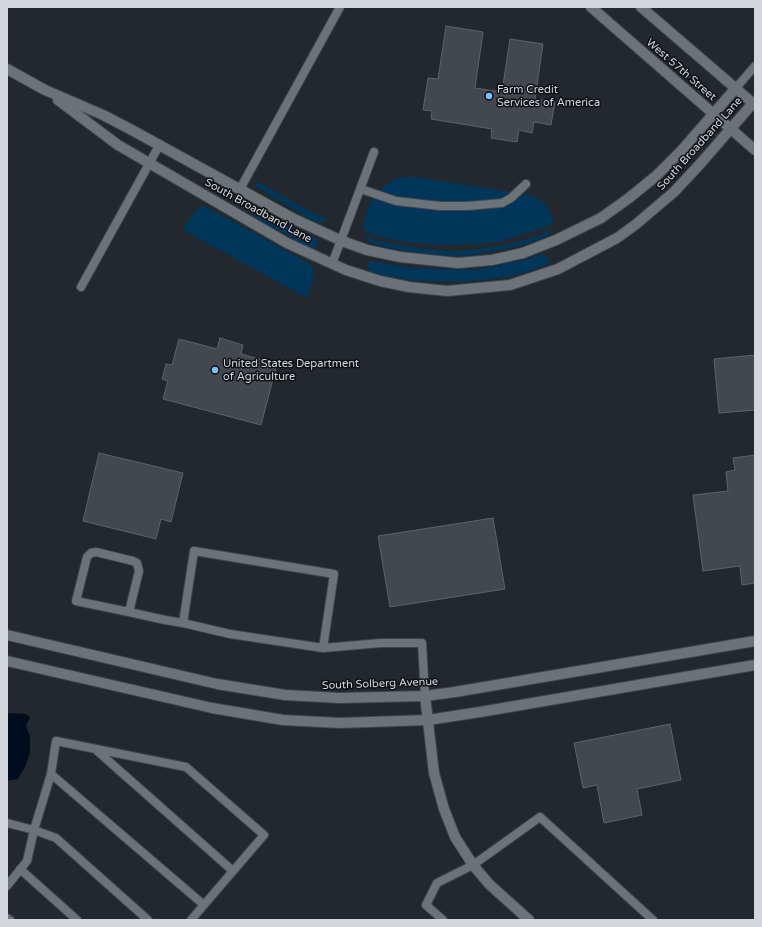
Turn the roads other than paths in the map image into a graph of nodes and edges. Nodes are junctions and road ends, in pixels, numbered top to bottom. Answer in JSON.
{"nodes":[{"id":1,"x":340,"y":7,"type":"edge"},
{"id":2,"x":591,"y":7,"type":"edge"},
{"id":3,"x":641,"y":7,"type":"edge"},
{"id":4,"x":755,"y":66,"type":"edge"},
{"id":5,"x":7,"y":69,"type":"edge"},
{"id":6,"x":735,"y":89,"type":"junction"},
{"id":7,"x":45,"y":90,"type":"junction"},
{"id":8,"x":754,"y":103,"type":"edge"},
{"id":9,"x":713,"y":114,"type":"junction"},
{"id":10,"x":731,"y":129,"type":"junction"},
{"id":11,"x":160,"y":144,"type":"junction"},
{"id":12,"x":755,"y":150,"type":"edge"},
{"id":13,"x":374,"y":152,"type":"dead end"},
{"id":14,"x":150,"y":163,"type":"junction"},
{"id":15,"x":526,"y":184,"type":"dead end"},
{"id":16,"x":240,"y":189,"type":"junction"},
{"id":17,"x":361,"y":190,"type":"junction"},
{"id":18,"x":342,"y":241,"type":"junction"},
{"id":19,"x":332,"y":264,"type":"junction"},
{"id":20,"x":81,"y":287,"type":"dead end"},
{"id":21,"x":129,"y":612,"type":"junction"},
{"id":22,"x":183,"y":623,"type":"junction"},
{"id":23,"x":7,"y":635,"type":"edge"},
{"id":24,"x":755,"y":641,"type":"edge"},
{"id":25,"x":323,"y":648,"type":"junction"},
{"id":26,"x":7,"y":661,"type":"edge"},
{"id":27,"x":755,"y":665,"type":"edge"},
{"id":28,"x":425,"y":696,"type":"junction"},
{"id":29,"x":428,"y":720,"type":"junction"},
{"id":30,"x":94,"y":748,"type":"junction"},
{"id":31,"x":50,"y":774,"type":"junction"},
{"id":32,"x":7,"y":823,"type":"edge"},
{"id":33,"x":34,"y":830,"type":"junction"},
{"id":34,"x":473,"y":865,"type":"junction"},
{"id":35,"x":20,"y":870,"type":"junction"},
{"id":36,"x":233,"y":871,"type":"junction"},
{"id":37,"x":7,"y":886,"type":"edge"},
{"id":38,"x":204,"y":905,"type":"junction"},
{"id":39,"x":7,"y":918,"type":"edge"},
{"id":40,"x":10,"y":920,"type":"edge"},
{"id":41,"x":77,"y":920,"type":"edge"},
{"id":42,"x":148,"y":920,"type":"edge"},
{"id":43,"x":191,"y":920,"type":"edge"},
{"id":44,"x":443,"y":920,"type":"edge"},
{"id":45,"x":529,"y":920,"type":"edge"},
{"id":46,"x":653,"y":920,"type":"edge"}],
"edges":[{"from":1,"to":16,"type":"lane"},
{"from":2,"to":9,"type":"street","name":"West 57th Street"},
{"from":3,"to":6,"type":"street","name":"West 57th Street"},
{"from":4,"to":6,"type":"lane"},
{"from":5,"to":7,"type":"street","name":"South Broadband Lane"},
{"from":6,"to":8,"type":"street","name":"West 57th Street"},
{"from":6,"to":9,"type":"street","name":"South Broadband Lane"},
{"from":7,"to":11,"type":"street","name":"South Broadband Lane"},
{"from":7,"to":14,"type":"street","name":"South Broadband Lane"},
{"from":8,"to":10,"type":"street","name":"South Broadband Lane"},
{"from":9,"to":10,"type":"street","name":"West 57th Street"},
{"from":9,"to":18,"type":"street","name":"South Broadband Lane"},
{"from":10,"to":12,"type":"street","name":"West 57th Street"},
{"from":10,"to":19,"type":"street","name":"South Broadband Lane"},
{"from":11,"to":14,"type":"lane"},
{"from":11,"to":16,"type":"street","name":"South Broadband Lane"},
{"from":13,"to":17,"type":"lane"},
{"from":14,"to":19,"type":"street","name":"South Broadband Lane"},
{"from":14,"to":20,"type":"lane"},
{"from":15,"to":17,"type":"lane"},
{"from":16,"to":18,"type":"street","name":"South Broadband Lane"},
{"from":17,"to":18,"type":"lane"},
{"from":18,"to":19,"type":"lane"},
{"from":21,"to":21,"type":"lane"},
{"from":21,"to":22,"type":"lane"},
{"from":22,"to":25,"type":"lane"},
{"from":22,"to":25,"type":"lane"},
{"from":23,"to":28,"type":"street","name":"South Solberg Avenue"},
{"from":24,"to":28,"type":"street","name":"South Solberg Avenue"},
{"from":25,"to":28,"type":"lane"},
{"from":26,"to":29,"type":"street"},
{"from":27,"to":29,"type":"street"},
{"from":28,"to":29,"type":"street"},
{"from":29,"to":34,"type":"street"},
{"from":30,"to":31,"type":"lane"},
{"from":30,"to":36,"type":"lane"},
{"from":30,"to":36,"type":"lane"},
{"from":31,"to":33,"type":"lane"},
{"from":31,"to":38,"type":"lane"},
{"from":32,"to":33,"type":"lane"},
{"from":33,"to":35,"type":"lane"},
{"from":33,"to":42,"type":"lane"},
{"from":34,"to":44,"type":"lane"},
{"from":34,"to":45,"type":"street"},
{"from":34,"to":46,"type":"lane"},
{"from":35,"to":37,"type":"lane"},
{"from":35,"to":41,"type":"lane"},
{"from":36,"to":38,"type":"lane"},
{"from":38,"to":43,"type":"lane"},
{"from":39,"to":40,"type":"lane"}]}
